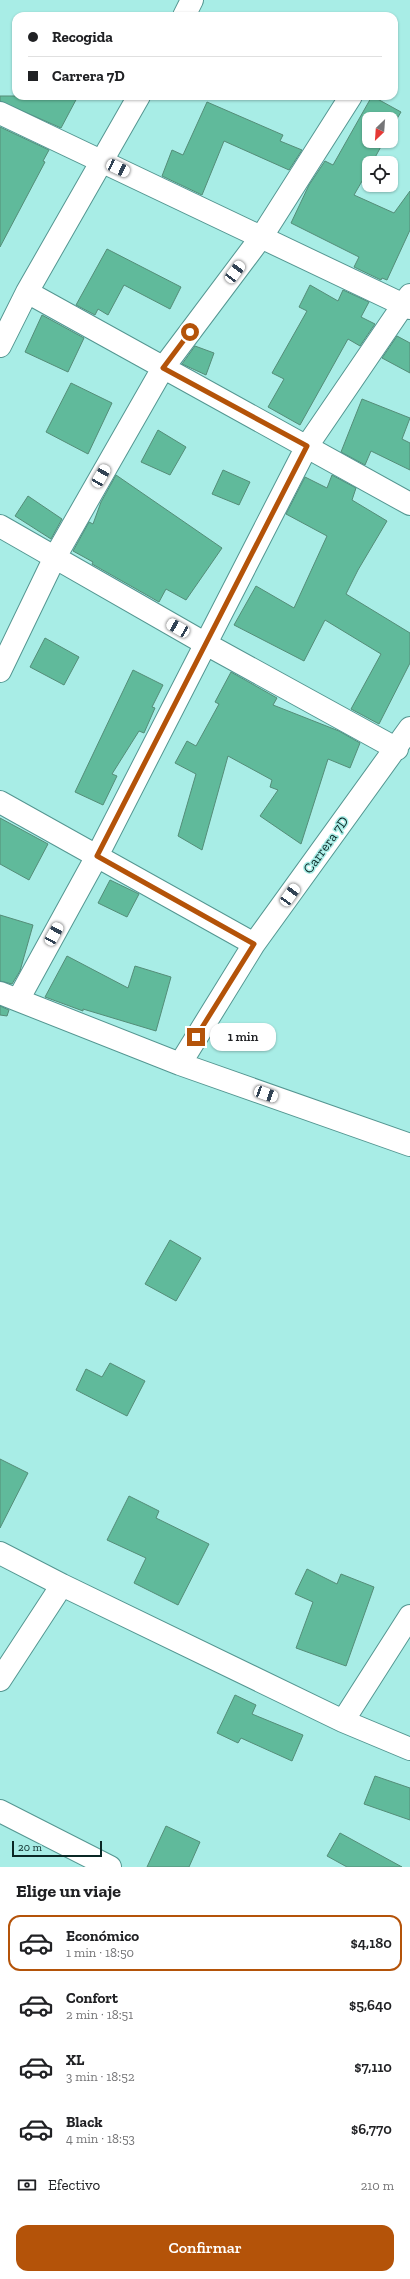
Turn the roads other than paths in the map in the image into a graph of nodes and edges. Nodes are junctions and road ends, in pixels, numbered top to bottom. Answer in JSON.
{"nodes":[{"id":1,"x":192,"y":0,"type":"edge"},
{"id":2,"x":186,"y":12,"type":"edge"},
{"id":3,"x":137,"y":100,"type":"edge"},
{"id":4,"x":348,"y":100,"type":"edge"},
{"id":5,"x":0,"y":113,"type":"edge"},
{"id":6,"x":103,"y":161,"type":"junction"},
{"id":7,"x":262,"y":236,"type":"junction"},
{"id":8,"x":28,"y":292,"type":"junction"},
{"id":9,"x":407,"y":303,"type":"edge"},
{"id":10,"x":0,"y":346,"type":"edge"},
{"id":11,"x":163,"y":368,"type":"junction"},
{"id":12,"x":307,"y":446,"type":"junction"},
{"id":13,"x":410,"y":504,"type":"edge"},
{"id":14,"x":0,"y":526,"type":"edge"},
{"id":15,"x":54,"y":557,"type":"junction"},
{"id":16,"x":206,"y":644,"type":"junction"},
{"id":17,"x":0,"y":671,"type":"edge"},
{"id":18,"x":410,"y":728,"type":"edge"},
{"id":19,"x":397,"y":749,"type":"junction"},
{"id":20,"x":0,"y":802,"type":"edge"},
{"id":21,"x":97,"y":856,"type":"junction"},
{"id":22,"x":254,"y":944,"type":"junction"},
{"id":23,"x":9,"y":996,"type":"edge"},
{"id":24,"x":180,"y":1064,"type":"junction"},
{"id":25,"x":410,"y":1145,"type":"edge"},
{"id":26,"x":0,"y":1553,"type":"edge"},
{"id":27,"x":62,"y":1585,"type":"junction"},
{"id":28,"x":410,"y":1616,"type":"edge"},
{"id":29,"x":0,"y":1680,"type":"edge"},
{"id":30,"x":343,"y":1721,"type":"junction"},
{"id":31,"x":410,"y":1749,"type":"edge"},
{"id":32,"x":0,"y":1811,"type":"edge"},
{"id":33,"x":110,"y":1867,"type":"edge"}],
"edges":[{"from":1,"to":2,"type":"street"},
{"from":3,"to":6,"type":"street"},
{"from":4,"to":7,"type":"street"},
{"from":5,"to":6,"type":"street"},
{"from":6,"to":7,"type":"street"},
{"from":6,"to":8,"type":"street"},
{"from":7,"to":9,"type":"street"},
{"from":7,"to":11,"type":"street"},
{"from":8,"to":10,"type":"street"},
{"from":8,"to":11,"type":"street"},
{"from":9,"to":12,"type":"street"},
{"from":11,"to":12,"type":"street"},
{"from":11,"to":15,"type":"street"},
{"from":12,"to":13,"type":"street"},
{"from":12,"to":16,"type":"street"},
{"from":14,"to":15,"type":"street"},
{"from":15,"to":16,"type":"street"},
{"from":15,"to":17,"type":"street"},
{"from":16,"to":19,"type":"street"},
{"from":16,"to":21,"type":"street"},
{"from":18,"to":19,"type":"street","name":"Carrera 7D"},
{"from":19,"to":22,"type":"street","name":"Carrera 7D"},
{"from":20,"to":21,"type":"street"},
{"from":21,"to":22,"type":"street"},
{"from":21,"to":23,"type":"street"},
{"from":22,"to":24,"type":"street","name":"Carrera 7D"},
{"from":23,"to":24,"type":"street"},
{"from":24,"to":25,"type":"street"},
{"from":26,"to":27,"type":"street"},
{"from":27,"to":29,"type":"street"},
{"from":27,"to":30,"type":"street"},
{"from":28,"to":30,"type":"street"},
{"from":30,"to":31,"type":"street"},
{"from":32,"to":33,"type":"street"}]}
